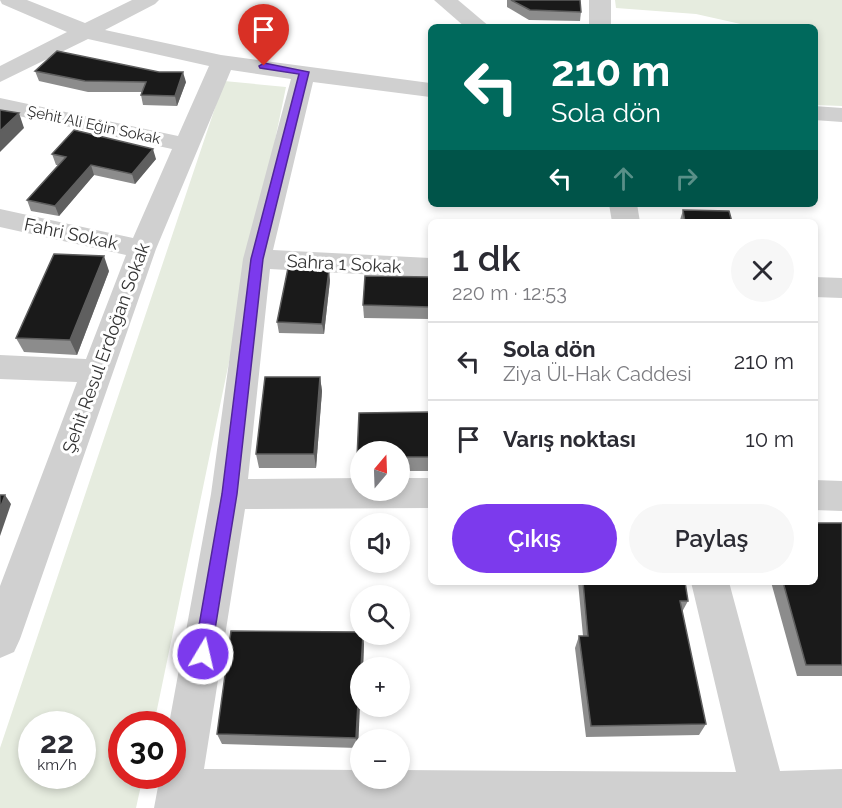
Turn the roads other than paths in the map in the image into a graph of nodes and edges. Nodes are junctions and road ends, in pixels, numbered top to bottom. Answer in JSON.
{"nodes":[{"id":1,"x":9,"y":0,"type":"edge"},
{"id":2,"x":148,"y":0,"type":"edge"},
{"id":3,"x":445,"y":0,"type":"edge"},
{"id":4,"x":600,"y":0,"type":"edge"},
{"id":5,"x":475,"y":24,"type":"edge"},
{"id":6,"x":600,"y":24,"type":"edge"},
{"id":7,"x":84,"y":30,"type":"junction"},
{"id":8,"x":224,"y":60,"type":"junction"},
{"id":9,"x":304,"y":72,"type":"junction"},
{"id":10,"x":0,"y":75,"type":"edge"},
{"id":11,"x":428,"y":90,"type":"edge"},
{"id":12,"x":0,"y":105,"type":"edge"},
{"id":13,"x":818,"y":114,"type":"edge"},
{"id":14,"x":842,"y":115,"type":"edge"},
{"id":15,"x":187,"y":145,"type":"junction"},
{"id":16,"x":0,"y":218,"type":"edge"},
{"id":17,"x":142,"y":249,"type":"junction"},
{"id":18,"x":257,"y":259,"type":"junction"},
{"id":19,"x":428,"y":268,"type":"edge"},
{"id":20,"x":818,"y":287,"type":"edge"},
{"id":21,"x":842,"y":288,"type":"edge"},
{"id":22,"x":0,"y":367,"type":"edge"},
{"id":23,"x":96,"y":371,"type":"junction"},
{"id":24,"x":428,"y":493,"type":"edge"},
{"id":25,"x":229,"y":494,"type":"junction"},
{"id":26,"x":818,"y":495,"type":"edge"},
{"id":27,"x":842,"y":496,"type":"edge"},
{"id":28,"x":711,"y":585,"type":"edge"},
{"id":29,"x":0,"y":639,"type":"edge"},
{"id":30,"x":842,"y":791,"type":"edge"},
{"id":31,"x":178,"y":799,"type":"edge"},
{"id":32,"x":765,"y":801,"type":"edge"}],
"edges":[{"from":1,"to":7,"type":"street"},
{"from":2,"to":7,"type":"street"},
{"from":3,"to":5,"type":"street"},
{"from":4,"to":6,"type":"street"},
{"from":7,"to":8,"type":"street"},
{"from":7,"to":10,"type":"street"},
{"from":8,"to":9,"type":"street"},
{"from":8,"to":15,"type":"street","name":"Şehit Resul Erdoğan Sokak"},
{"from":9,"to":11,"type":"street"},
{"from":9,"to":18,"type":"street"},
{"from":12,"to":15,"type":"street","name":"Şehit Ali Eğin Sokak"},
{"from":13,"to":14,"type":"street"},
{"from":15,"to":17,"type":"street","name":"Şehit Resul Erdoğan Sokak"},
{"from":16,"to":17,"type":"street","name":"Fahri Sokak"},
{"from":17,"to":23,"type":"street","name":"Şehit Resul Erdoğan Sokak"},
{"from":18,"to":19,"type":"street","name":"Sahra 1 Sokak"},
{"from":18,"to":25,"type":"street"},
{"from":20,"to":21,"type":"street"},
{"from":22,"to":23,"type":"street"},
{"from":23,"to":29,"type":"street","name":"Şehit Resul Erdoğan Sokak"},
{"from":24,"to":25,"type":"street"},
{"from":25,"to":31,"type":"street"},
{"from":26,"to":27,"type":"street"},
{"from":28,"to":32,"type":"street"},
{"from":30,"to":32,"type":"street"},
{"from":31,"to":32,"type":"street"}]}
